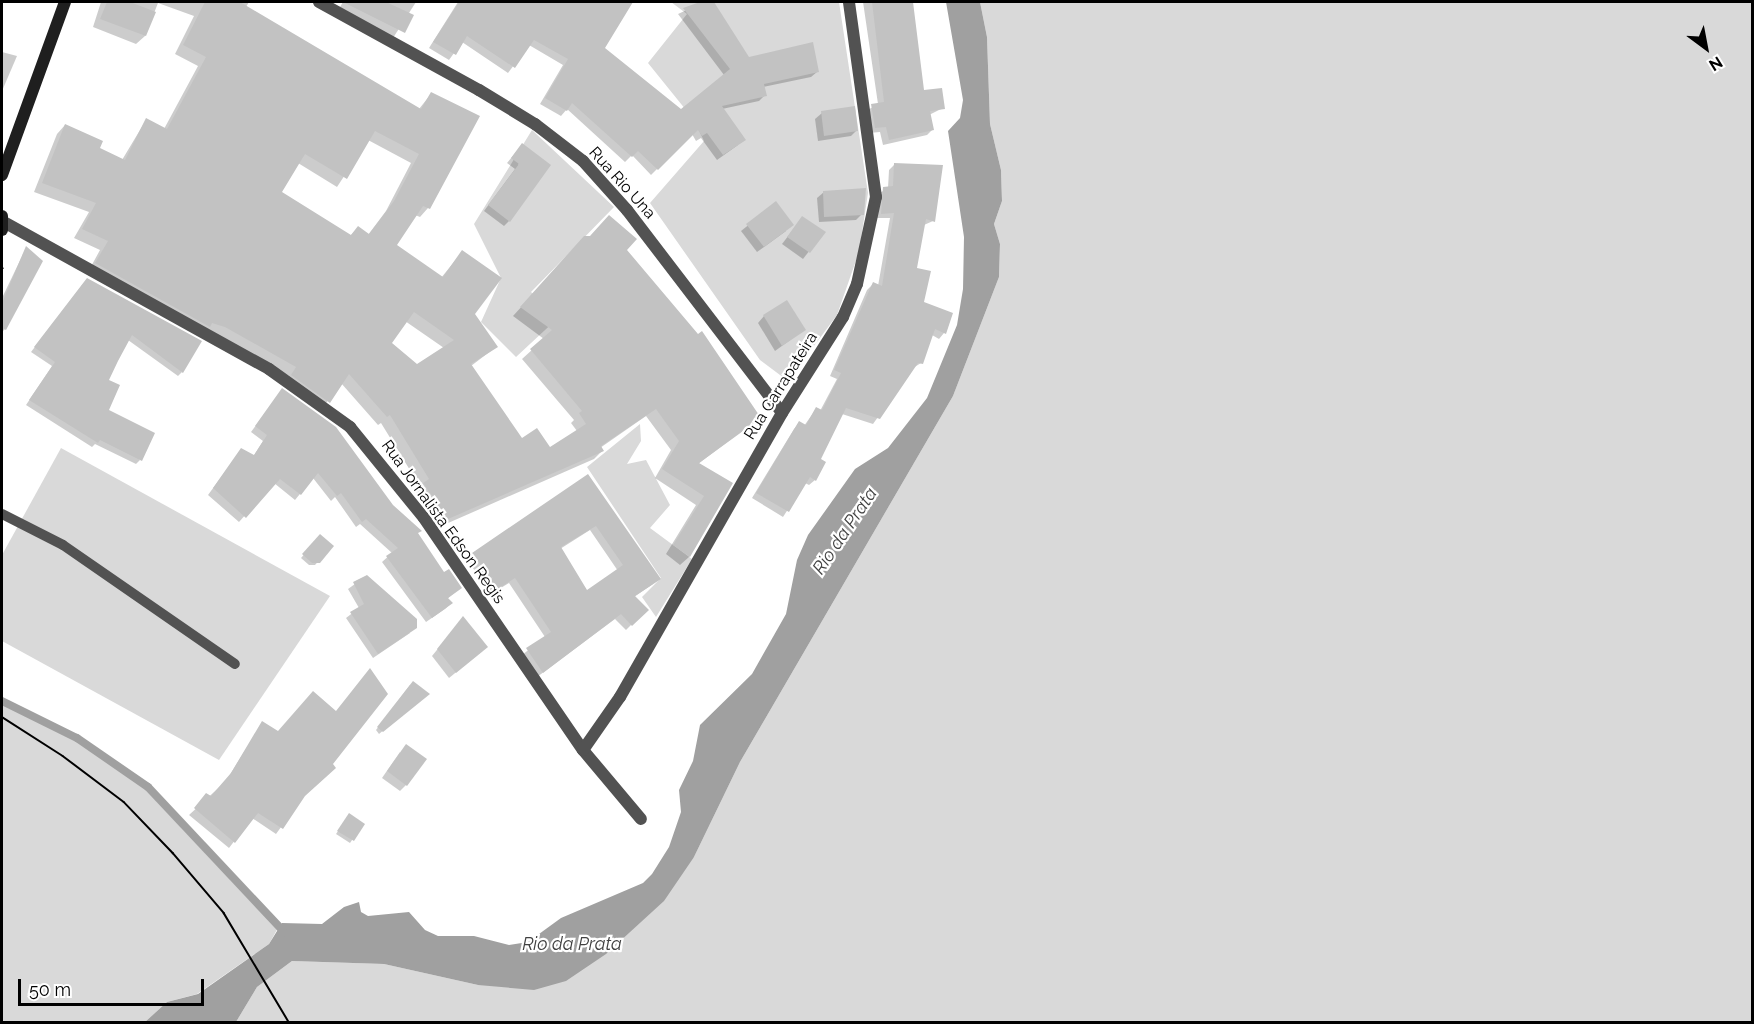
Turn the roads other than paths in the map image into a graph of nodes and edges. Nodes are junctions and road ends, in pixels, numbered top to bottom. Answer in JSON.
{"nodes":[{"id":1,"x":65,"y":2,"type":"edge"},
{"id":2,"x":319,"y":2,"type":"edge"},
{"id":3,"x":849,"y":2,"type":"edge"},
{"id":4,"x":2,"y":175,"type":"edge"},
{"id":5,"x":2,"y":222,"type":"edge"},
{"id":6,"x":782,"y":413,"type":"junction"},
{"id":7,"x":2,"y":514,"type":"edge"},
{"id":8,"x":235,"y":664,"type":"dead end"},
{"id":9,"x":583,"y":750,"type":"junction"},
{"id":10,"x":641,"y":819,"type":"dead end"}],
"edges":[{"from":1,"to":4,"type":"main road"},
{"from":2,"to":6,"type":"street","name":"Rua Rio Una"},
{"from":3,"to":6,"type":"street","name":"Rua Carrapateira"},
{"from":5,"to":9,"type":"street","name":"Rua Jornalista Edson Regis"},
{"from":6,"to":9,"type":"street","name":"Rua Carrapateira"},
{"from":7,"to":8,"type":"lane"},
{"from":9,"to":10,"type":"street","name":"Rua Jornalista Edson Regis"}]}
